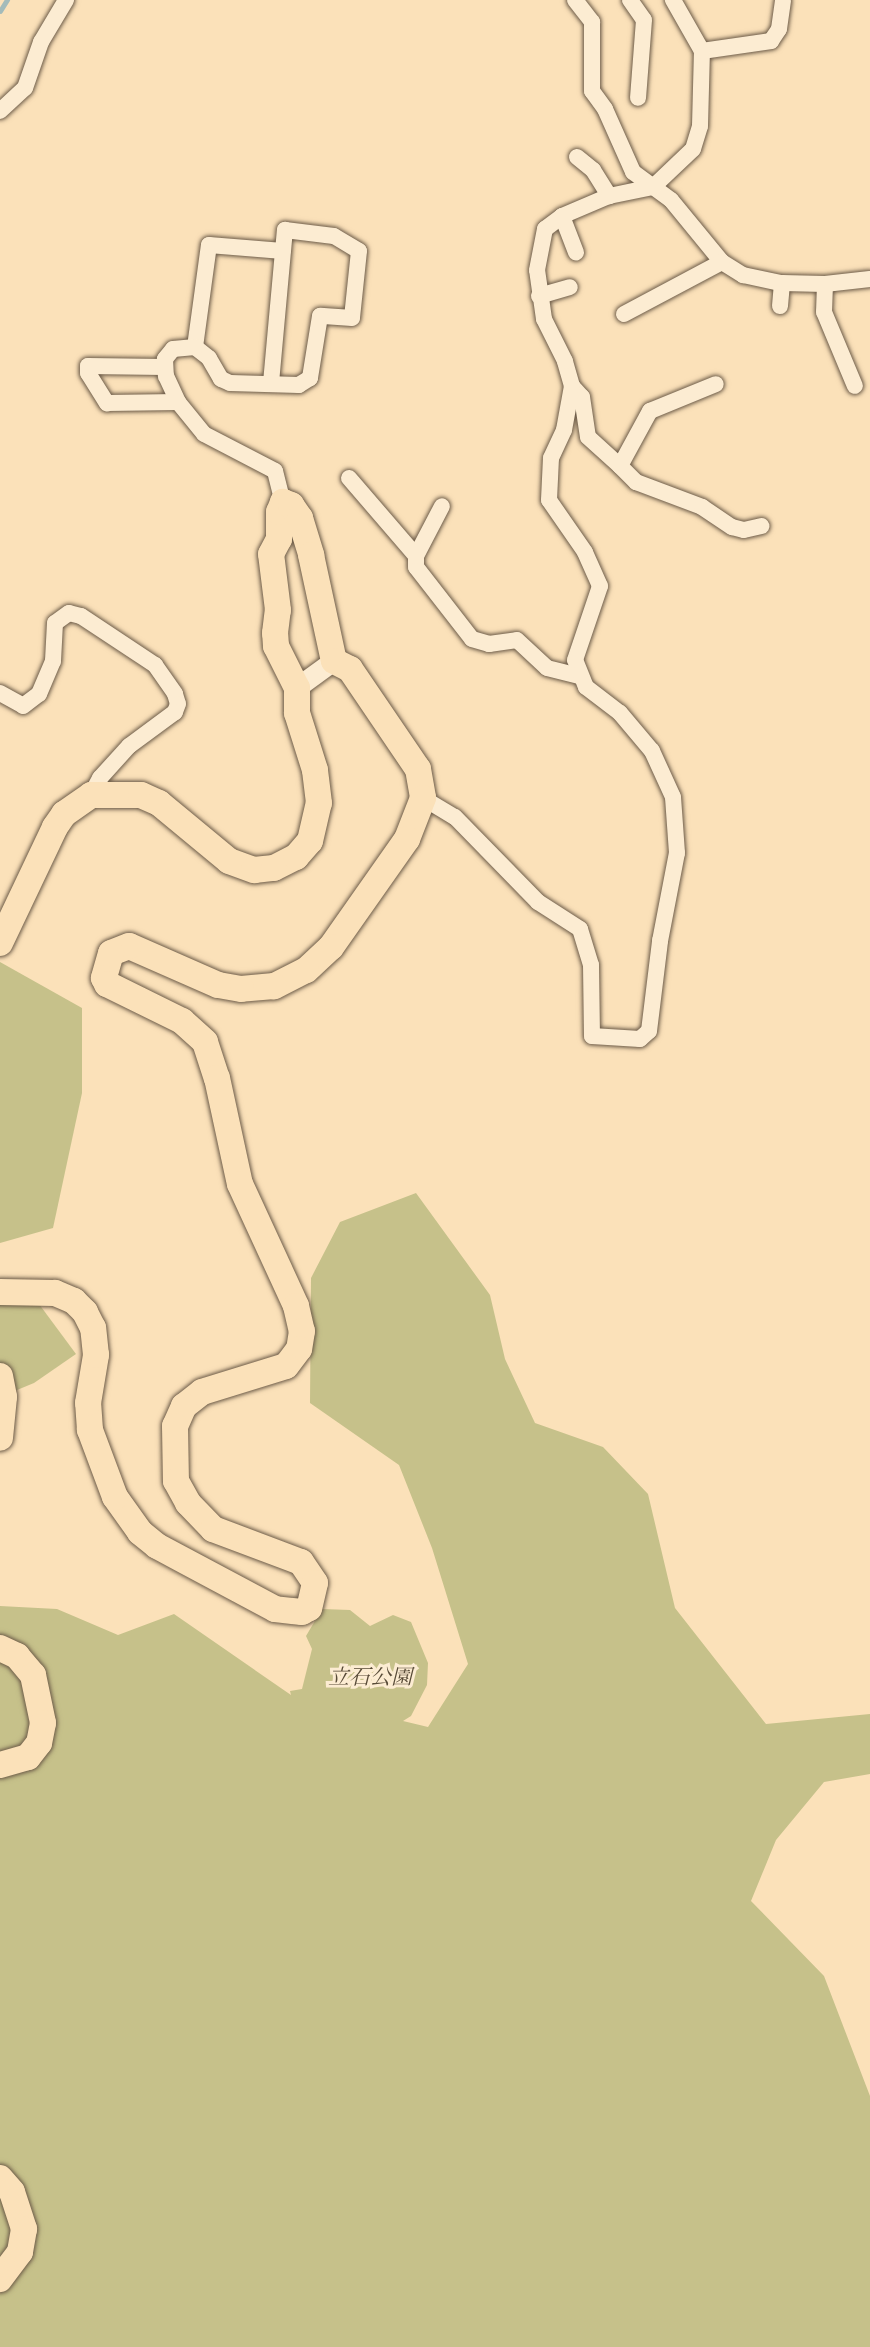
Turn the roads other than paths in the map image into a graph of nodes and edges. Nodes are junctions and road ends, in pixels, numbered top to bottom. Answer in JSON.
{"nodes":[{"id":1,"x":66,"y":0,"type":"edge"},
{"id":2,"x":575,"y":0,"type":"edge"},
{"id":3,"x":630,"y":0,"type":"edge"},
{"id":4,"x":673,"y":0,"type":"edge"},
{"id":5,"x":783,"y":0,"type":"edge"},
{"id":6,"x":702,"y":51,"type":"junction"},
{"id":7,"x":638,"y":98,"type":"dead end"},
{"id":8,"x":0,"y":111,"type":"edge"},
{"id":9,"x":710,"y":139,"type":"dead end"},
{"id":10,"x":693,"y":149,"type":"junction"},
{"id":11,"x":577,"y":157,"type":"dead end"},
{"id":12,"x":653,"y":187,"type":"junction"},
{"id":13,"x":609,"y":196,"type":"junction"},
{"id":14,"x":562,"y":216,"type":"junction"},
{"id":15,"x":283,"y":251,"type":"junction"},
{"id":16,"x":576,"y":252,"type":"dead end"},
{"id":17,"x":722,"y":262,"type":"junction"},
{"id":18,"x":870,"y":279,"type":"edge"},
{"id":19,"x":782,"y":283,"type":"junction"},
{"id":20,"x":825,"y":284,"type":"junction"},
{"id":21,"x":570,"y":287,"type":"dead end"},
{"id":22,"x":539,"y":296,"type":"junction"},
{"id":23,"x":780,"y":306,"type":"dead end"},
{"id":24,"x":624,"y":314,"type":"dead end"},
{"id":25,"x":195,"y":347,"type":"junction"},
{"id":26,"x":164,"y":366,"type":"junction"},
{"id":27,"x":271,"y":383,"type":"junction"},
{"id":28,"x":716,"y":384,"type":"dead end"},
{"id":29,"x":572,"y":386,"type":"junction"},
{"id":30,"x":855,"y":386,"type":"dead end"},
{"id":31,"x":178,"y":402,"type":"junction"},
{"id":32,"x":620,"y":466,"type":"junction"},
{"id":33,"x":349,"y":478,"type":"dead end"},
{"id":34,"x":283,"y":502,"type":"junction"},
{"id":35,"x":442,"y":506,"type":"dead end"},
{"id":36,"x":762,"y":525,"type":"dead end"},
{"id":37,"x":416,"y":556,"type":"junction"},
{"id":38,"x":334,"y":661,"type":"junction"},
{"id":39,"x":579,"y":675,"type":"junction"},
{"id":40,"x":297,"y":688,"type":"junction"},
{"id":41,"x":0,"y":693,"type":"edge"},
{"id":42,"x":91,"y":795,"type":"junction"},
{"id":43,"x":423,"y":798,"type":"junction"},
{"id":44,"x":0,"y":943,"type":"edge"},
{"id":45,"x":0,"y":1292,"type":"edge"},
{"id":46,"x":0,"y":1376,"type":"edge"},
{"id":47,"x":0,"y":1438,"type":"edge"},
{"id":48,"x":0,"y":1648,"type":"edge"},
{"id":49,"x":0,"y":1766,"type":"edge"},
{"id":50,"x":0,"y":2178,"type":"edge"},
{"id":51,"x":0,"y":2279,"type":"edge"}],
"edges":[{"from":1,"to":8,"type":"street"},
{"from":2,"to":12,"type":"street"},
{"from":3,"to":7,"type":"street"},
{"from":4,"to":6,"type":"street"},
{"from":5,"to":6,"type":"street"},
{"from":6,"to":10,"type":"street"},
{"from":9,"to":10,"type":"street"},
{"from":10,"to":12,"type":"street"},
{"from":11,"to":13,"type":"street"},
{"from":12,"to":13,"type":"street"},
{"from":12,"to":17,"type":"street"},
{"from":13,"to":14,"type":"street"},
{"from":14,"to":16,"type":"street"},
{"from":14,"to":22,"type":"street"},
{"from":15,"to":25,"type":"street"},
{"from":15,"to":27,"type":"street"},
{"from":15,"to":27,"type":"street"},
{"from":17,"to":19,"type":"street"},
{"from":17,"to":24,"type":"street"},
{"from":18,"to":20,"type":"street"},
{"from":19,"to":20,"type":"street"},
{"from":19,"to":23,"type":"street"},
{"from":20,"to":30,"type":"street"},
{"from":21,"to":22,"type":"street"},
{"from":22,"to":29,"type":"street"},
{"from":25,"to":26,"type":"street"},
{"from":25,"to":27,"type":"street"},
{"from":26,"to":31,"type":"street"},
{"from":26,"to":31,"type":"street"},
{"from":28,"to":32,"type":"street"},
{"from":29,"to":32,"type":"street"},
{"from":29,"to":39,"type":"street"},
{"from":31,"to":34,"type":"street"},
{"from":32,"to":36,"type":"street"},
{"from":33,"to":37,"type":"street"},
{"from":34,"to":38,"type":"main road"},
{"from":34,"to":40,"type":"main road"},
{"from":35,"to":37,"type":"street"},
{"from":37,"to":39,"type":"street"},
{"from":38,"to":40,"type":"street"},
{"from":38,"to":43,"type":"main road"},
{"from":39,"to":43,"type":"street"},
{"from":40,"to":42,"type":"main road"},
{"from":41,"to":42,"type":"street"},
{"from":42,"to":44,"type":"main road"},
{"from":43,"to":45,"type":"main road"},
{"from":46,"to":47,"type":"main road"},
{"from":48,"to":49,"type":"main road"},
{"from":50,"to":51,"type":"main road"}]}
